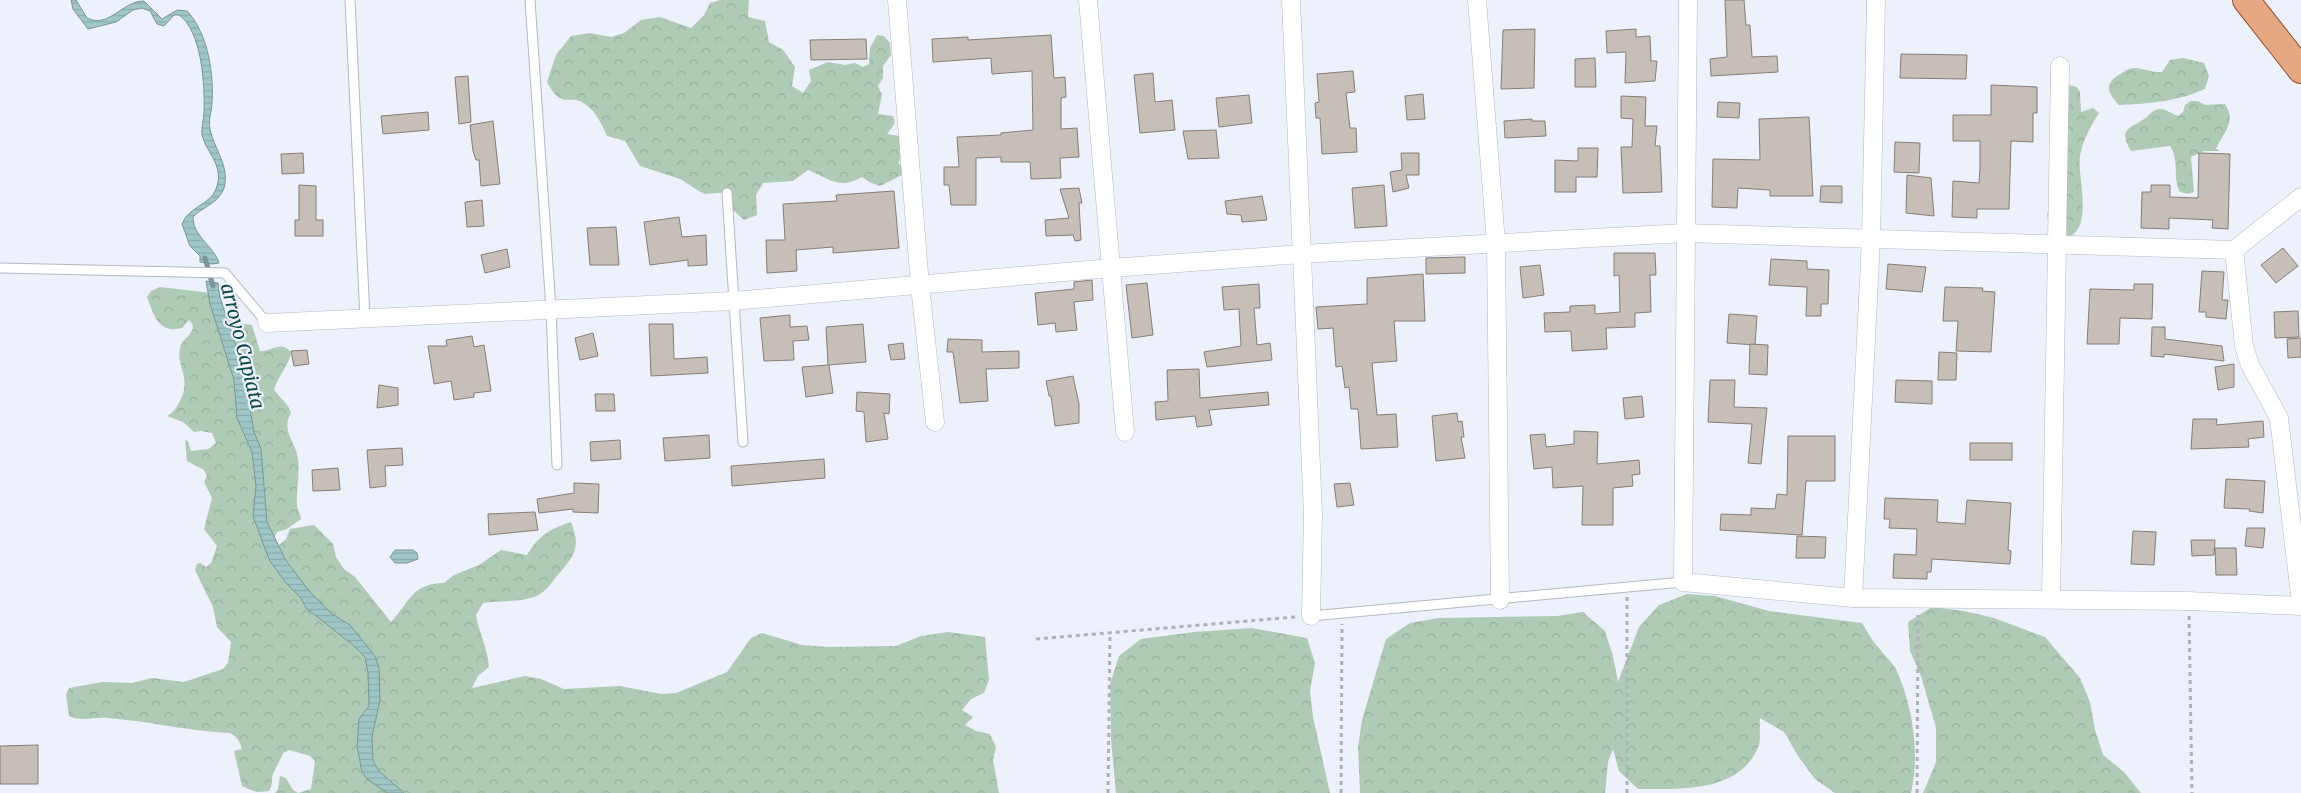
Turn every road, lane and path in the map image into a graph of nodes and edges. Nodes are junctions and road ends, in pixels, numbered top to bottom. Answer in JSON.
{"nodes":[{"id":1,"x":350,"y":0,"type":"edge"},
{"id":2,"x":530,"y":0,"type":"edge"},
{"id":3,"x":897,"y":0,"type":"edge"},
{"id":4,"x":1088,"y":0,"type":"edge"},
{"id":5,"x":1291,"y":0,"type":"edge"},
{"id":6,"x":1477,"y":0,"type":"edge"},
{"id":7,"x":1688,"y":0,"type":"edge"},
{"id":8,"x":1876,"y":0,"type":"edge"},
{"id":9,"x":2246,"y":0,"type":"edge"},
{"id":10,"x":2060,"y":66,"type":"dead end"},
{"id":11,"x":2301,"y":70,"type":"edge"},
{"id":12,"x":727,"y":193,"type":"dead end"},
{"id":13,"x":2301,"y":197,"type":"edge"},
{"id":14,"x":1685,"y":233,"type":"junction"},
{"id":15,"x":1871,"y":240,"type":"junction"},
{"id":16,"x":1496,"y":243,"type":"junction"},
{"id":17,"x":2056,"y":246,"type":"junction"},
{"id":18,"x":2234,"y":250,"type":"junction"},
{"id":19,"x":1302,"y":254,"type":"junction"},
{"id":20,"x":0,"y":268,"type":"edge"},
{"id":21,"x":1111,"y":268,"type":"junction"},
{"id":22,"x":920,"y":286,"type":"junction"},
{"id":23,"x":734,"y":301,"type":"junction"},
{"id":24,"x":551,"y":310,"type":"junction"},
{"id":25,"x":365,"y":319,"type":"junction"},
{"id":26,"x":267,"y":324,"type":"joint"},
{"id":27,"x":935,"y":422,"type":"dead end"},
{"id":28,"x":1125,"y":432,"type":"dead end"},
{"id":29,"x":743,"y":442,"type":"dead end"},
{"id":30,"x":557,"y":465,"type":"dead end"},
{"id":31,"x":1683,"y":582,"type":"junction"},
{"id":32,"x":1627,"y":589,"type":"junction"},
{"id":33,"x":1853,"y":598,"type":"junction"},
{"id":34,"x":1918,"y":599,"type":"junction"},
{"id":35,"x":2051,"y":599,"type":"junction"},
{"id":36,"x":1500,"y":600,"type":"junction"},
{"id":37,"x":2188,"y":601,"type":"junction"},
{"id":38,"x":2301,"y":605,"type":"edge"},
{"id":39,"x":1342,"y":613,"type":"junction"},
{"id":40,"x":1311,"y":616,"type":"junction"},
{"id":41,"x":1110,"y":633,"type":"junction"},
{"id":42,"x":1036,"y":639,"type":"dead end"},
{"id":43,"x":1108,"y":793,"type":"edge"},
{"id":44,"x":1341,"y":793,"type":"edge"},
{"id":45,"x":1627,"y":793,"type":"edge"},
{"id":46,"x":1917,"y":793,"type":"edge"},
{"id":47,"x":2192,"y":793,"type":"edge"}],
"edges":[{"from":1,"to":25,"type":"lane"},
{"from":2,"to":24,"type":"lane"},
{"from":3,"to":22,"type":"street"},
{"from":4,"to":21,"type":"street"},
{"from":5,"to":19,"type":"street"},
{"from":6,"to":16,"type":"street"},
{"from":7,"to":14,"type":"street"},
{"from":8,"to":15,"type":"street"},
{"from":9,"to":11,"type":"main road"},
{"from":10,"to":17,"type":"street"},
{"from":12,"to":23,"type":"lane"},
{"from":13,"to":18,"type":"street"},
{"from":14,"to":15,"type":"street"},
{"from":14,"to":16,"type":"street"},
{"from":14,"to":31,"type":"street"},
{"from":15,"to":17,"type":"street"},
{"from":15,"to":33,"type":"street"},
{"from":16,"to":19,"type":"street"},
{"from":16,"to":36,"type":"street"},
{"from":17,"to":18,"type":"street"},
{"from":17,"to":35,"type":"street"},
{"from":18,"to":38,"type":"street"},
{"from":19,"to":21,"type":"street"},
{"from":19,"to":40,"type":"street"},
{"from":20,"to":26,"type":"lane"},
{"from":21,"to":22,"type":"street"},
{"from":21,"to":28,"type":"street"},
{"from":22,"to":23,"type":"street"},
{"from":22,"to":27,"type":"street"},
{"from":23,"to":24,"type":"street"},
{"from":23,"to":29,"type":"lane"},
{"from":24,"to":25,"type":"street"},
{"from":24,"to":30,"type":"lane"},
{"from":25,"to":26,"type":"street"},
{"from":31,"to":32,"type":"lane"},
{"from":31,"to":33,"type":"street"},
{"from":32,"to":36,"type":"lane"},
{"from":32,"to":45,"type":"path"},
{"from":33,"to":34,"type":"street"},
{"from":34,"to":35,"type":"street"},
{"from":34,"to":46,"type":"path"},
{"from":35,"to":37,"type":"street"},
{"from":36,"to":39,"type":"lane"},
{"from":37,"to":38,"type":"street"},
{"from":37,"to":47,"type":"path"},
{"from":39,"to":40,"type":"lane"},
{"from":39,"to":44,"type":"path"},
{"from":40,"to":41,"type":"path"},
{"from":41,"to":42,"type":"path"},
{"from":41,"to":43,"type":"path"}]}
